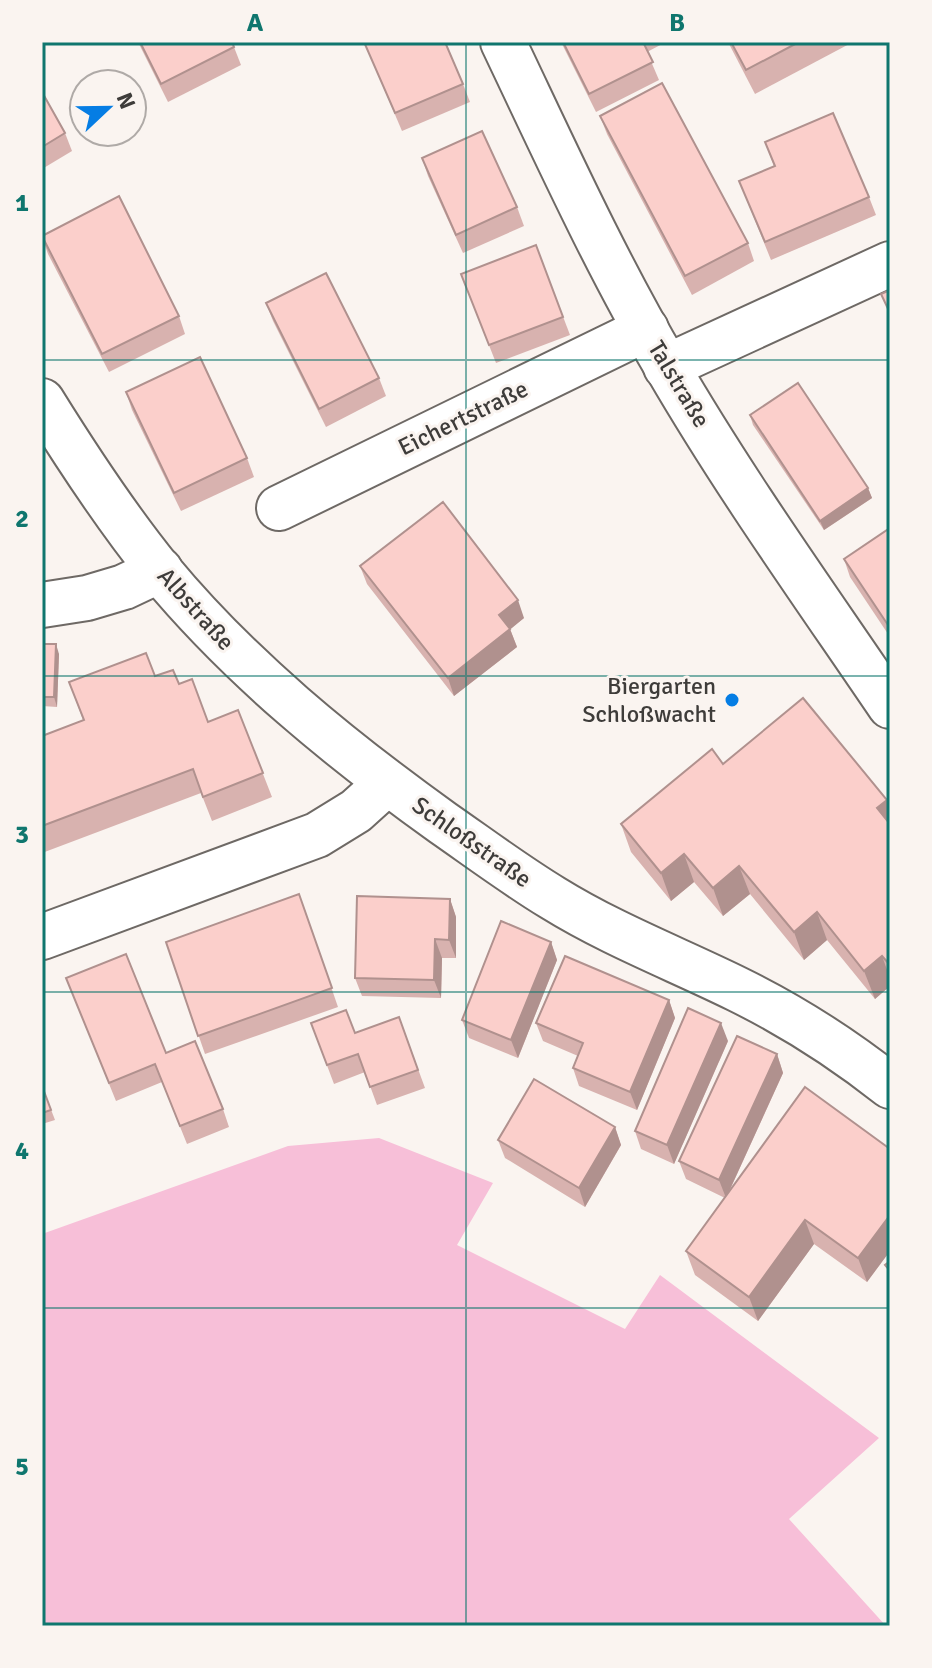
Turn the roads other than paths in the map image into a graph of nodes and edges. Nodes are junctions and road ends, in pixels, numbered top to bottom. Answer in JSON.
{"nodes":[{"id":1,"x":503,"y":42,"type":"edge"},
{"id":2,"x":890,"y":264,"type":"edge"},
{"id":3,"x":646,"y":329,"type":"junction"},
{"id":4,"x":666,"y":367,"type":"junction"},
{"id":5,"x":42,"y":401,"type":"edge"},
{"id":6,"x":279,"y":508,"type":"dead end"},
{"id":7,"x":160,"y":570,"type":"junction"},
{"id":8,"x":42,"y":605,"type":"edge"},
{"id":9,"x":890,"y":706,"type":"edge"},
{"id":10,"x":387,"y":783,"type":"junction"},
{"id":11,"x":42,"y":937,"type":"edge"},
{"id":12,"x":890,"y":1086,"type":"edge"}],
"edges":[{"from":1,"to":3,"type":"street","name":"Talstraße"},
{"from":2,"to":4,"type":"street"},
{"from":3,"to":4,"type":"street","name":"Talstraße"},
{"from":3,"to":6,"type":"street","name":"Eichertstraße"},
{"from":4,"to":9,"type":"street","name":"Talstraße"},
{"from":5,"to":7,"type":"street","name":"Albstraße"},
{"from":7,"to":8,"type":"street"},
{"from":7,"to":10,"type":"street","name":"Albstraße"},
{"from":10,"to":11,"type":"street","name":"Schloßstraße"},
{"from":10,"to":12,"type":"street","name":"Schloßstraße"}]}
